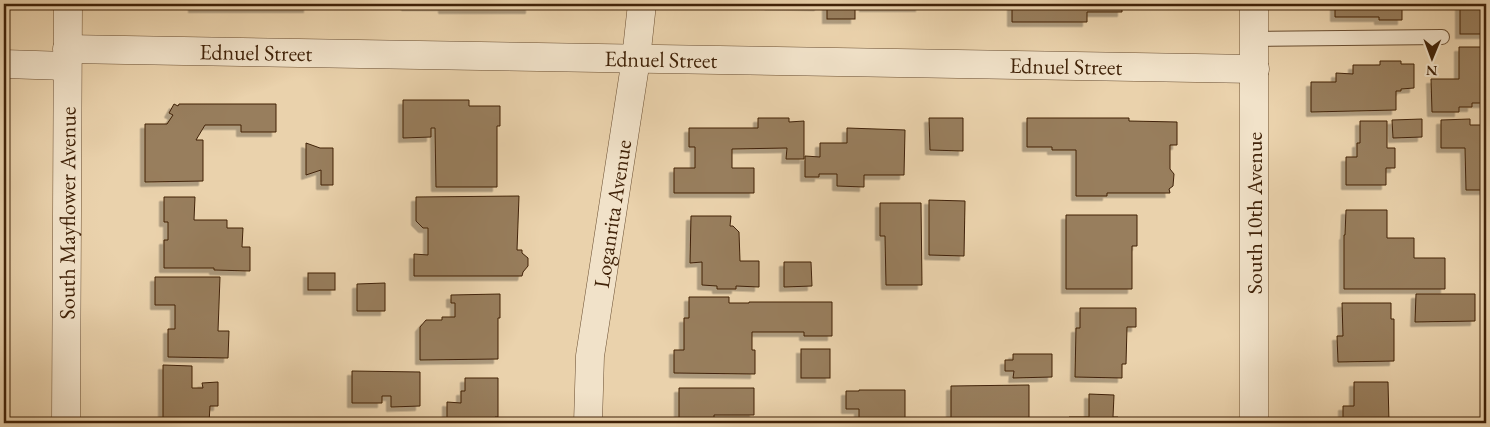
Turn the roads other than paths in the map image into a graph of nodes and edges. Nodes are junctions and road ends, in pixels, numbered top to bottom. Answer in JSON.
{"nodes":[{"id":1,"x":68,"y":4,"type":"edge"},
{"id":2,"x":642,"y":4,"type":"edge"},
{"id":3,"x":1254,"y":4,"type":"edge"},
{"id":4,"x":1442,"y":38,"type":"dead end"},
{"id":5,"x":1254,"y":39,"type":"junction"},
{"id":6,"x":67,"y":57,"type":"junction"},
{"id":7,"x":636,"y":59,"type":"junction"},
{"id":8,"x":4,"y":64,"type":"edge"},
{"id":9,"x":1255,"y":69,"type":"junction"},
{"id":10,"x":66,"y":423,"type":"edge"},
{"id":11,"x":588,"y":423,"type":"edge"},
{"id":12,"x":1254,"y":423,"type":"edge"}],
"edges":[{"from":1,"to":6,"type":"street","name":"South Mayflower Avenue"},
{"from":2,"to":7,"type":"street","name":"Loganrita Avenue"},
{"from":3,"to":5,"type":"street","name":"South 10th Avenue"},
{"from":4,"to":5,"type":"lane"},
{"from":5,"to":9,"type":"street","name":"South 10th Avenue"},
{"from":6,"to":7,"type":"street","name":"Ednuel Street"},
{"from":6,"to":8,"type":"street","name":"Ednuel Street"},
{"from":6,"to":10,"type":"street","name":"South Mayflower Avenue"},
{"from":7,"to":9,"type":"street","name":"Ednuel Street"},
{"from":7,"to":11,"type":"street","name":"Loganrita Avenue"},
{"from":9,"to":12,"type":"street","name":"South 10th Avenue"}]}
